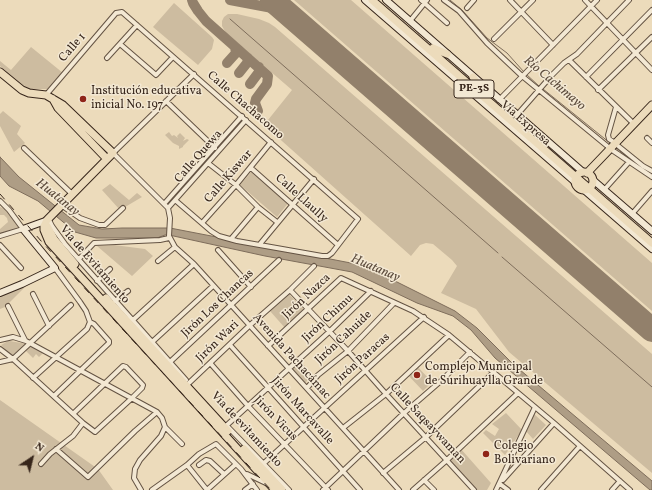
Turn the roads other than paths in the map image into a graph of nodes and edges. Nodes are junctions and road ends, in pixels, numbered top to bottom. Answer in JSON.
{"nodes":[{"id":1,"x":366,"y":0,"type":"edge"},
{"id":2,"x":372,"y":0,"type":"edge"},
{"id":3,"x":379,"y":0,"type":"edge"},
{"id":4,"x":386,"y":0,"type":"edge"},
{"id":5,"x":444,"y":0,"type":"edge"},
{"id":6,"x":474,"y":0,"type":"edge"},
{"id":7,"x":510,"y":0,"type":"edge"},
{"id":8,"x":533,"y":0,"type":"edge"},
{"id":9,"x":585,"y":0,"type":"edge"},
{"id":10,"x":597,"y":0,"type":"edge"},
{"id":11,"x":629,"y":0,"type":"edge"},
{"id":12,"x":424,"y":1,"type":"edge"},
{"id":13,"x":591,"y":6,"type":"junction"},
{"id":14,"x":467,"y":8,"type":"dead end"},
{"id":15,"x":652,"y":10,"type":"edge"},
{"id":16,"x":521,"y":11,"type":"junction"},
{"id":17,"x":116,"y":13,"type":"joint"},
{"id":18,"x":410,"y":21,"type":"junction"},
{"id":19,"x":447,"y":23,"type":"dead end"},
{"id":20,"x":607,"y":23,"type":"junction"},
{"id":21,"x":137,"y":25,"type":"junction"},
{"id":22,"x":652,"y":37,"type":"edge"},
{"id":23,"x":494,"y":39,"type":"dead end"},
{"id":24,"x":623,"y":40,"type":"junction"},
{"id":25,"x":120,"y":44,"type":"junction"},
{"id":26,"x":553,"y":45,"type":"junction"},
{"id":27,"x":432,"y":49,"type":"junction"},
{"id":28,"x":636,"y":52,"type":"junction"},
{"id":29,"x":447,"y":54,"type":"junction"},
{"id":30,"x":173,"y":56,"type":"junction"},
{"id":31,"x":108,"y":58,"type":"dead end"},
{"id":32,"x":569,"y":60,"type":"junction"},
{"id":33,"x":438,"y":63,"type":"junction"},
{"id":34,"x":652,"y":70,"type":"edge"},
{"id":35,"x":0,"y":72,"type":"edge"},
{"id":36,"x":194,"y":74,"type":"junction"},
{"id":37,"x":524,"y":74,"type":"junction"},
{"id":38,"x":473,"y":77,"type":"junction"},
{"id":39,"x":586,"y":77,"type":"junction"},
{"id":40,"x":465,"y":86,"type":"junction"},
{"id":41,"x":541,"y":88,"type":"junction"},
{"id":42,"x":598,"y":90,"type":"junction"},
{"id":43,"x":480,"y":91,"type":"junction"},
{"id":44,"x":46,"y":95,"type":"junction"},
{"id":45,"x":53,"y":99,"type":"junction"},
{"id":46,"x":499,"y":100,"type":"junction"},
{"id":47,"x":166,"y":101,"type":"junction"},
{"id":48,"x":652,"y":105,"type":"edge"},
{"id":49,"x":616,"y":107,"type":"junction"},
{"id":50,"x":652,"y":110,"type":"edge"},
{"id":51,"x":516,"y":114,"type":"junction"},
{"id":52,"x":242,"y":116,"type":"junction"},
{"id":53,"x":246,"y":120,"type":"junction"},
{"id":54,"x":635,"y":125,"type":"junction"},
{"id":55,"x":97,"y":137,"type":"junction"},
{"id":56,"x":647,"y":138,"type":"dead end"},
{"id":57,"x":271,"y":142,"type":"junction"},
{"id":58,"x":91,"y":143,"type":"junction"},
{"id":59,"x":652,"y":143,"type":"edge"},
{"id":60,"x":614,"y":146,"type":"junction"},
{"id":61,"x":24,"y":148,"type":"dead end"},
{"id":62,"x":214,"y":148,"type":"junction"},
{"id":63,"x":218,"y":152,"type":"junction"},
{"id":64,"x":113,"y":153,"type":"junction"},
{"id":65,"x":107,"y":159,"type":"junction"},
{"id":66,"x":628,"y":162,"type":"junction"},
{"id":67,"x":208,"y":163,"type":"junction"},
{"id":68,"x":251,"y":168,"type":"junction"},
{"id":69,"x":652,"y":171,"type":"edge"},
{"id":70,"x":652,"y":178,"type":"edge"},
{"id":71,"x":314,"y":179,"type":"junction"},
{"id":72,"x":585,"y":179,"type":"junction"},
{"id":73,"x":236,"y":185,"type":"junction"},
{"id":74,"x":604,"y":190,"type":"junction"},
{"id":75,"x":652,"y":191,"type":"edge"},
{"id":76,"x":72,"y":194,"type":"junction"},
{"id":77,"x":175,"y":200,"type":"junction"},
{"id":78,"x":1,"y":203,"type":"edge"},
{"id":79,"x":164,"y":204,"type":"junction"},
{"id":80,"x":292,"y":204,"type":"junction"},
{"id":81,"x":61,"y":206,"type":"junction"},
{"id":82,"x":258,"y":207,"type":"junction"},
{"id":83,"x":123,"y":208,"type":"dead end"},
{"id":84,"x":168,"y":208,"type":"junction"},
{"id":85,"x":632,"y":214,"type":"junction"},
{"id":86,"x":50,"y":217,"type":"junction"},
{"id":87,"x":277,"y":222,"type":"junction"},
{"id":88,"x":202,"y":223,"type":"junction"},
{"id":89,"x":23,"y":229,"type":"junction"},
{"id":90,"x":652,"y":232,"type":"edge"},
{"id":91,"x":0,"y":236,"type":"edge"},
{"id":92,"x":169,"y":237,"type":"junction"},
{"id":93,"x":652,"y":237,"type":"edge"},
{"id":94,"x":231,"y":239,"type":"junction"},
{"id":95,"x":652,"y":243,"type":"edge"},
{"id":96,"x":260,"y":244,"type":"junction"},
{"id":97,"x":0,"y":245,"type":"edge"},
{"id":98,"x":338,"y":245,"type":"junction"},
{"id":99,"x":175,"y":247,"type":"junction"},
{"id":100,"x":652,"y":249,"type":"edge"},
{"id":101,"x":218,"y":250,"type":"dead end"},
{"id":102,"x":79,"y":259,"type":"junction"},
{"id":103,"x":279,"y":260,"type":"dead end"},
{"id":104,"x":158,"y":261,"type":"dead end"},
{"id":105,"x":194,"y":264,"type":"junction"},
{"id":106,"x":314,"y":266,"type":"dead end"},
{"id":107,"x":21,"y":268,"type":"dead end"},
{"id":108,"x":55,"y":268,"type":"junction"},
{"id":109,"x":110,"y":270,"type":"dead end"},
{"id":110,"x":97,"y":281,"type":"junction"},
{"id":111,"x":213,"y":286,"type":"junction"},
{"id":112,"x":251,"y":287,"type":"junction"},
{"id":113,"x":128,"y":290,"type":"dead end"},
{"id":114,"x":290,"y":290,"type":"junction"},
{"id":115,"x":371,"y":291,"type":"junction"},
{"id":116,"x":0,"y":293,"type":"edge"},
{"id":117,"x":34,"y":294,"type":"dead end"},
{"id":118,"x":115,"y":301,"type":"junction"},
{"id":119,"x":394,"y":304,"type":"junction"},
{"id":120,"x":71,"y":305,"type":"dead end"},
{"id":121,"x":8,"y":306,"type":"dead end"},
{"id":122,"x":232,"y":306,"type":"junction"},
{"id":123,"x":308,"y":310,"type":"junction"},
{"id":124,"x":424,"y":317,"type":"junction"},
{"id":125,"x":133,"y":320,"type":"junction"},
{"id":126,"x":90,"y":322,"type":"junction"},
{"id":127,"x":49,"y":326,"type":"junction"},
{"id":128,"x":249,"y":326,"type":"junction"},
{"id":129,"x":329,"y":332,"type":"junction"},
{"id":130,"x":449,"y":335,"type":"junction"},
{"id":131,"x":0,"y":340,"type":"edge"},
{"id":132,"x":28,"y":342,"type":"junction"},
{"id":133,"x":150,"y":343,"type":"junction"},
{"id":134,"x":230,"y":345,"type":"junction"},
{"id":135,"x":268,"y":346,"type":"junction"},
{"id":136,"x":0,"y":348,"type":"edge"},
{"id":137,"x":348,"y":351,"type":"junction"},
{"id":138,"x":470,"y":352,"type":"junction"},
{"id":139,"x":56,"y":357,"type":"junction"},
{"id":140,"x":13,"y":359,"type":"junction"},
{"id":141,"x":0,"y":362,"type":"edge"},
{"id":142,"x":170,"y":362,"type":"junction"},
{"id":143,"x":210,"y":364,"type":"junction"},
{"id":144,"x":288,"y":368,"type":"junction"},
{"id":145,"x":80,"y":371,"type":"junction"},
{"id":146,"x":366,"y":371,"type":"junction"},
{"id":147,"x":494,"y":372,"type":"junction"},
{"id":148,"x":33,"y":378,"type":"junction"},
{"id":149,"x":189,"y":383,"type":"junction"},
{"id":150,"x":105,"y":384,"type":"junction"},
{"id":151,"x":268,"y":388,"type":"junction"},
{"id":152,"x":307,"y":388,"type":"junction"},
{"id":153,"x":518,"y":393,"type":"junction"},
{"id":154,"x":386,"y":394,"type":"junction"},
{"id":155,"x":54,"y":396,"type":"junction"},
{"id":156,"x":132,"y":398,"type":"junction"},
{"id":157,"x":248,"y":406,"type":"junction"},
{"id":158,"x":535,"y":407,"type":"junction"},
{"id":159,"x":324,"y":408,"type":"junction"},
{"id":160,"x":157,"y":412,"type":"junction"},
{"id":161,"x":74,"y":413,"type":"junction"},
{"id":162,"x":404,"y":414,"type":"junction"},
{"id":163,"x":83,"y":423,"type":"junction"},
{"id":164,"x":554,"y":423,"type":"junction"},
{"id":165,"x":227,"y":426,"type":"junction"},
{"id":166,"x":165,"y":427,"type":"junction"},
{"id":167,"x":303,"y":427,"type":"junction"},
{"id":168,"x":343,"y":428,"type":"junction"},
{"id":169,"x":426,"y":437,"type":"junction"},
{"id":170,"x":182,"y":444,"type":"dead end"},
{"id":171,"x":284,"y":444,"type":"junction"},
{"id":172,"x":580,"y":446,"type":"junction"},
{"id":173,"x":56,"y":448,"type":"junction"},
{"id":174,"x":365,"y":451,"type":"junction"},
{"id":175,"x":447,"y":460,"type":"junction"},
{"id":176,"x":41,"y":464,"type":"dead end"},
{"id":177,"x":236,"y":464,"type":"junction"},
{"id":178,"x":263,"y":464,"type":"junction"},
{"id":179,"x":188,"y":465,"type":"junction"},
{"id":180,"x":199,"y":465,"type":"dead end"},
{"id":181,"x":241,"y":469,"type":"junction"},
{"id":182,"x":343,"y":471,"type":"junction"},
{"id":183,"x":383,"y":473,"type":"junction"},
{"id":184,"x":224,"y":474,"type":"junction"},
{"id":185,"x":424,"y":480,"type":"junction"},
{"id":186,"x":620,"y":481,"type":"junction"},
{"id":187,"x":253,"y":484,"type":"junction"},
{"id":188,"x":500,"y":484,"type":"junction"},
{"id":189,"x":273,"y":488,"type":"edge"},
{"id":190,"x":326,"y":489,"type":"edge"},
{"id":191,"x":141,"y":490,"type":"edge"},
{"id":192,"x":152,"y":490,"type":"edge"},
{"id":193,"x":245,"y":490,"type":"edge"},
{"id":194,"x":257,"y":490,"type":"edge"},
{"id":195,"x":282,"y":490,"type":"edge"},
{"id":196,"x":288,"y":490,"type":"edge"},
{"id":197,"x":360,"y":490,"type":"edge"},
{"id":198,"x":400,"y":490,"type":"edge"},
{"id":199,"x":413,"y":490,"type":"edge"},
{"id":200,"x":434,"y":490,"type":"edge"},
{"id":201,"x":474,"y":490,"type":"edge"},
{"id":202,"x":496,"y":490,"type":"edge"},
{"id":203,"x":508,"y":490,"type":"edge"},
{"id":204,"x":541,"y":490,"type":"edge"},
{"id":205,"x":612,"y":490,"type":"edge"},
{"id":206,"x":630,"y":490,"type":"edge"}],
"edges":[{"from":1,"to":33,"type":"main road","name":"Vía Expresa","number":"PE-3S"},
{"from":2,"to":27,"type":"main road","name":"Vía Expresa","number":"PE-3S"},
{"from":3,"to":27,"type":"main road","name":"Vía Expresa","number":"PE-3S"},
{"from":4,"to":18,"type":"main road","name":"Vía Expresa","number":"PE-3S"},
{"from":5,"to":37,"type":"street"},
{"from":6,"to":14,"type":"street"},
{"from":7,"to":16,"type":"street"},
{"from":8,"to":16,"type":"street"},
{"from":9,"to":13,"type":"street"},
{"from":10,"to":13,"type":"street"},
{"from":11,"to":20,"type":"street"},
{"from":12,"to":18,"type":"street"},
{"from":12,"to":19,"type":"street"},
{"from":13,"to":20,"type":"street"},
{"from":13,"to":26,"type":"street"},
{"from":15,"to":24,"type":"street"},
{"from":16,"to":23,"type":"street"},
{"from":16,"to":26,"type":"street"},
{"from":17,"to":21,"type":"street","name":"Calle Chachacomo"},
{"from":17,"to":44,"type":"street","name":"Calle 1"},
{"from":18,"to":29,"type":"main road","name":"Vía Expresa","number":"PE-3S"},
{"from":20,"to":24,"type":"street"},
{"from":20,"to":32,"type":"street"},
{"from":21,"to":25,"type":"street"},
{"from":21,"to":30,"type":"street","name":"Calle Chachacomo"},
{"from":22,"to":28,"type":"street"},
{"from":24,"to":28,"type":"street"},
{"from":24,"to":39,"type":"street"},
{"from":25,"to":30,"type":"street"},
{"from":25,"to":31,"type":"street"},
{"from":26,"to":37,"type":"street"},
{"from":27,"to":29,"type":"main road"},
{"from":27,"to":33,"type":"main road"},
{"from":27,"to":43,"type":"main road","name":"Vía Expresa","number":"PE-3S"},
{"from":28,"to":34,"type":"street"},
{"from":28,"to":42,"type":"street"},
{"from":29,"to":38,"type":"main road","name":"Vía Expresa","number":"PE-3S"},
{"from":30,"to":36,"type":"street","name":"Calle Chachacomo"},
{"from":32,"to":39,"type":"street"},
{"from":32,"to":41,"type":"street"},
{"from":33,"to":40,"type":"main road","name":"Vía Expresa","number":"PE-3S"},
{"from":35,"to":44,"type":"main road"},
{"from":36,"to":47,"type":"street"},
{"from":36,"to":52,"type":"street","name":"Calle Chachacomo"},
{"from":37,"to":41,"type":"street"},
{"from":37,"to":46,"type":"street"},
{"from":38,"to":43,"type":"main road"},
{"from":38,"to":46,"type":"main road","name":"Vía Expresa","number":"PE-3S"},
{"from":39,"to":42,"type":"street"},
{"from":40,"to":43,"type":"main road"},
{"from":40,"to":72,"type":"main road","name":"Vía Expresa","number":"PE-3S"},
{"from":41,"to":51,"type":"street"},
{"from":41,"to":60,"type":"street"},
{"from":42,"to":49,"type":"street"},
{"from":43,"to":72,"type":"main road","name":"Vía Expresa","number":"PE-3S"},
{"from":44,"to":45,"type":"main road"},
{"from":45,"to":55,"type":"main road"},
{"from":45,"to":58,"type":"main road"},
{"from":46,"to":51,"type":"main road","name":"Vía Expresa","number":"PE-3S"},
{"from":47,"to":62,"type":"street"},
{"from":47,"to":64,"type":"street"},
{"from":48,"to":54,"type":"main road"},
{"from":49,"to":54,"type":"street"},
{"from":49,"to":60,"type":"street"},
{"from":50,"to":54,"type":"main road"},
{"from":51,"to":72,"type":"main road","name":"Vía Expresa","number":"PE-3S"},
{"from":52,"to":53,"type":"street","name":"Calle Chachacomo"},
{"from":52,"to":62,"type":"street","name":"Calle Quewa"},
{"from":53,"to":57,"type":"street","name":"Calle Chachacomo"},
{"from":53,"to":63,"type":"street","name":"Calle Quewa"},
{"from":54,"to":60,"type":"main road"},
{"from":55,"to":58,"type":"main road"},
{"from":55,"to":64,"type":"main road"},
{"from":56,"to":59,"type":"street"},
{"from":57,"to":68,"type":"street","name":"Calle Kiswar"},
{"from":57,"to":71,"type":"street","name":"Calle Chachacomo"},
{"from":58,"to":65,"type":"main road"},
{"from":60,"to":66,"type":"street"},
{"from":60,"to":69,"type":"street"},
{"from":60,"to":72,"type":"main road"},
{"from":61,"to":76,"type":"street"},
{"from":62,"to":63,"type":"street"},
{"from":62,"to":79,"type":"street","name":"Calle Quewa"},
{"from":63,"to":67,"type":"street","name":"Calle Quewa"},
{"from":64,"to":65,"type":"main road"},
{"from":64,"to":79,"type":"street"},
{"from":65,"to":76,"type":"main road"},
{"from":66,"to":70,"type":"street"},
{"from":66,"to":74,"type":"street"},
{"from":67,"to":73,"type":"street"},
{"from":67,"to":77,"type":"street","name":"Calle Quewa"},
{"from":68,"to":73,"type":"street","name":"Calle Kiswar"},
{"from":68,"to":80,"type":"street","name":"Calle Llaully"},
{"from":71,"to":80,"type":"street"},
{"from":71,"to":98,"type":"street","name":"Calle Chachacomo"},
{"from":72,"to":74,"type":"main road","name":"Vía Expresa","number":"PE-3S"},
{"from":72,"to":93,"type":"main road","name":"Vía Expresa","number":"PE-3S"},
{"from":72,"to":95,"type":"main road","name":"Vía Expresa","number":"PE-3S"},
{"from":72,"to":100,"type":"main road","name":"Vía Expresa","number":"PE-3S"},
{"from":73,"to":82,"type":"street"},
{"from":73,"to":88,"type":"street","name":"Calle Kiswar"},
{"from":74,"to":85,"type":"main road","name":"Vía Expresa","number":"PE-3S"},
{"from":75,"to":85,"type":"street"},
{"from":76,"to":81,"type":"main road"},
{"from":77,"to":84,"type":"street","name":"Calle Quewa"},
{"from":77,"to":88,"type":"street"},
{"from":78,"to":89,"type":"street"},
{"from":79,"to":84,"type":"street"},
{"from":80,"to":87,"type":"street"},
{"from":80,"to":98,"type":"street","name":"Calle Llaully"},
{"from":81,"to":83,"type":"street"},
{"from":81,"to":86,"type":"main road"},
{"from":82,"to":87,"type":"street"},
{"from":82,"to":94,"type":"street"},
{"from":84,"to":92,"type":"street"},
{"from":85,"to":90,"type":"main road","name":"Vía Expresa","number":"PE-3S"},
{"from":86,"to":89,"type":"main road"},
{"from":86,"to":102,"type":"street","name":"Via de evitamiento"},
{"from":86,"to":133,"type":"main road","name":"Vía de Evitamiento"},
{"from":86,"to":189,"type":"main road","name":"Vía de Evitamiento"},
{"from":87,"to":96,"type":"street"},
{"from":88,"to":94,"type":"street"},
{"from":89,"to":91,"type":"street"},
{"from":89,"to":108,"type":"main road"},
{"from":92,"to":99,"type":"street","name":"Avenida Pachacámac"},
{"from":92,"to":102,"type":"street"},
{"from":94,"to":96,"type":"street"},
{"from":96,"to":98,"type":"street"},
{"from":97,"to":107,"type":"street"},
{"from":99,"to":104,"type":"street"},
{"from":99,"to":105,"type":"street","name":"Avenida Pachacámac"},
{"from":101,"to":112,"type":"street"},
{"from":102,"to":110,"type":"street","name":"Via de evitamiento"},
{"from":103,"to":112,"type":"street","name":"Jirón Los Chancas"},
{"from":105,"to":111,"type":"street","name":"Avenida Pachacámac"},
{"from":105,"to":125,"type":"street"},
{"from":106,"to":114,"type":"street","name":"Jirón Wari"},
{"from":108,"to":116,"type":"main road"},
{"from":108,"to":126,"type":"street"},
{"from":109,"to":110,"type":"street"},
{"from":110,"to":118,"type":"street","name":"Via de evitamiento"},
{"from":111,"to":122,"type":"street","name":"Avenida Pachacámac"},
{"from":111,"to":133,"type":"street"},
{"from":112,"to":122,"type":"street","name":"Jirón Los Chancas"},
{"from":113,"to":118,"type":"street"},
{"from":114,"to":123,"type":"street","name":"Calle Saqsaywaman"},
{"from":114,"to":128,"type":"street","name":"Jirón Wari"},
{"from":115,"to":119,"type":"street"},
{"from":115,"to":123,"type":"street","name":"Jirón Nazca"},
{"from":115,"to":129,"type":"street","name":"Jirón Chimu"},
{"from":117,"to":127,"type":"street"},
{"from":118,"to":125,"type":"street","name":"Via de evitamiento"},
{"from":119,"to":124,"type":"street"},
{"from":119,"to":137,"type":"street","name":"Jirón Cahuide"},
{"from":120,"to":127,"type":"street"},
{"from":121,"to":132,"type":"street"},
{"from":122,"to":128,"type":"street","name":"Avenida Pachacámac"},
{"from":122,"to":142,"type":"street","name":"Jirón Los Chancas"},
{"from":123,"to":129,"type":"street","name":"Calle Saqsaywaman"},
{"from":123,"to":135,"type":"street","name":"Jirón Nazca"},
{"from":124,"to":130,"type":"street"},
{"from":124,"to":146,"type":"street","name":"Jirón Paracas"},
{"from":125,"to":133,"type":"street","name":"Via de evitamiento"},
{"from":126,"to":139,"type":"street"},
{"from":126,"to":145,"type":"street"},
{"from":127,"to":132,"type":"street"},
{"from":128,"to":134,"type":"street","name":"Jirón Wari"},
{"from":128,"to":135,"type":"street","name":"Avenida Pachacámac"},
{"from":129,"to":137,"type":"street","name":"Calle Saqsaywaman"},
{"from":129,"to":144,"type":"street","name":"Jirón Chimu"},
{"from":130,"to":138,"type":"street"},
{"from":130,"to":154,"type":"street"},
{"from":131,"to":132,"type":"street"},
{"from":132,"to":139,"type":"street"},
{"from":132,"to":140,"type":"street"},
{"from":133,"to":142,"type":"street","name":"Via de evitamiento"},
{"from":133,"to":195,"type":"main road","name":"Vía de Evitamiento"},
{"from":134,"to":143,"type":"street","name":"Jirón Wari"},
{"from":134,"to":151,"type":"street","name":"Jirón Marcavalle"},
{"from":135,"to":144,"type":"street","name":"Avenida Pachacámac"},
{"from":136,"to":140,"type":"street"},
{"from":137,"to":146,"type":"street","name":"Calle Saqsaywaman"},
{"from":137,"to":152,"type":"street","name":"Jirón Cahuide"},
{"from":138,"to":147,"type":"street"},
{"from":138,"to":162,"type":"street","name":"Jirón Vicus"},
{"from":139,"to":145,"type":"street"},
{"from":139,"to":148,"type":"street"},
{"from":140,"to":141,"type":"street"},
{"from":140,"to":148,"type":"street"},
{"from":142,"to":149,"type":"street","name":"Via de evitamiento"},
{"from":143,"to":149,"type":"street","name":"Jirón Wari"},
{"from":143,"to":157,"type":"street","name":"Jirón Vicus"},
{"from":144,"to":151,"type":"street","name":"Jirón Chimu"},
{"from":144,"to":152,"type":"street","name":"Avenida Pachacámac"},
{"from":145,"to":150,"type":"street"},
{"from":145,"to":155,"type":"street"},
{"from":146,"to":154,"type":"street","name":"Calle Saqsaywaman"},
{"from":146,"to":159,"type":"street","name":"Jirón Paracas"},
{"from":147,"to":153,"type":"street"},
{"from":147,"to":169,"type":"street"},
{"from":148,"to":155,"type":"street"},
{"from":149,"to":165,"type":"street","name":"Via de evitamiento"},
{"from":150,"to":156,"type":"street"},
{"from":150,"to":156,"type":"street"},
{"from":150,"to":161,"type":"street"},
{"from":151,"to":157,"type":"street","name":"Jirón Chimu"},
{"from":151,"to":167,"type":"street","name":"Jirón Marcavalle"},
{"from":152,"to":159,"type":"street","name":"Avenida Pachacámac"},
{"from":153,"to":158,"type":"street"},
{"from":153,"to":175,"type":"street"},
{"from":154,"to":162,"type":"street","name":"Calle Saqsaywaman"},
{"from":154,"to":168,"type":"street"},
{"from":155,"to":161,"type":"street"},
{"from":156,"to":160,"type":"street"},
{"from":156,"to":163,"type":"street"},
{"from":157,"to":165,"type":"street","name":"Jirón Chimu"},
{"from":157,"to":171,"type":"street","name":"Jirón Vicus"},
{"from":158,"to":164,"type":"street"},
{"from":158,"to":188,"type":"street"},
{"from":159,"to":167,"type":"street","name":"Jirón Paracas"},
{"from":159,"to":168,"type":"street","name":"Avenida Pachacámac"},
{"from":160,"to":166,"type":"street"},
{"from":160,"to":173,"type":"street"},
{"from":161,"to":163,"type":"street"},
{"from":162,"to":169,"type":"street","name":"Calle Saqsaywaman"},
{"from":162,"to":174,"type":"street","name":"Jirón Vicus"},
{"from":163,"to":173,"type":"street"},
{"from":164,"to":172,"type":"street"},
{"from":164,"to":188,"type":"street"},
{"from":165,"to":178,"type":"street","name":"Via de evitamiento"},
{"from":166,"to":170,"type":"street"},
{"from":166,"to":191,"type":"street"},
{"from":167,"to":171,"type":"street","name":"Jirón Paracas"},
{"from":167,"to":182,"type":"street","name":"Jirón Marcavalle"},
{"from":168,"to":174,"type":"street","name":"Avenida Pachacámac"},
{"from":169,"to":175,"type":"street","name":"Calle Saqsaywaman"},
{"from":169,"to":183,"type":"street"},
{"from":171,"to":178,"type":"street","name":"Jirón Paracas"},
{"from":171,"to":190,"type":"street","name":"Jirón Vicus"},
{"from":172,"to":186,"type":"street"},
{"from":172,"to":204,"type":"street"},
{"from":173,"to":176,"type":"street"},
{"from":174,"to":182,"type":"street","name":"Jirón Vicus"},
{"from":174,"to":183,"type":"street","name":"Avenida Pachacámac"},
{"from":175,"to":185,"type":"street"},
{"from":175,"to":201,"type":"street","name":"Calle Saqsaywaman"},
{"from":177,"to":179,"type":"street"},
{"from":177,"to":181,"type":"street"},
{"from":177,"to":184,"type":"street"},
{"from":178,"to":196,"type":"street","name":"Via de evitamiento"},
{"from":179,"to":184,"type":"street"},
{"from":179,"to":192,"type":"street"},
{"from":180,"to":184,"type":"street"},
{"from":181,"to":187,"type":"street"},
{"from":181,"to":189,"type":"street"},
{"from":182,"to":190,"type":"street","name":"Jirón Vicus"},
{"from":182,"to":197,"type":"street","name":"Jirón Marcavalle"},
{"from":183,"to":198,"type":"street","name":"Avenida Pachacámac"},
{"from":185,"to":199,"type":"street"},
{"from":185,"to":200,"type":"street"},
{"from":186,"to":205,"type":"street"},
{"from":186,"to":206,"type":"street"},
{"from":187,"to":193,"type":"street"},
{"from":187,"to":194,"type":"street"},
{"from":188,"to":202,"type":"street"},
{"from":188,"to":203,"type":"street"}]}
